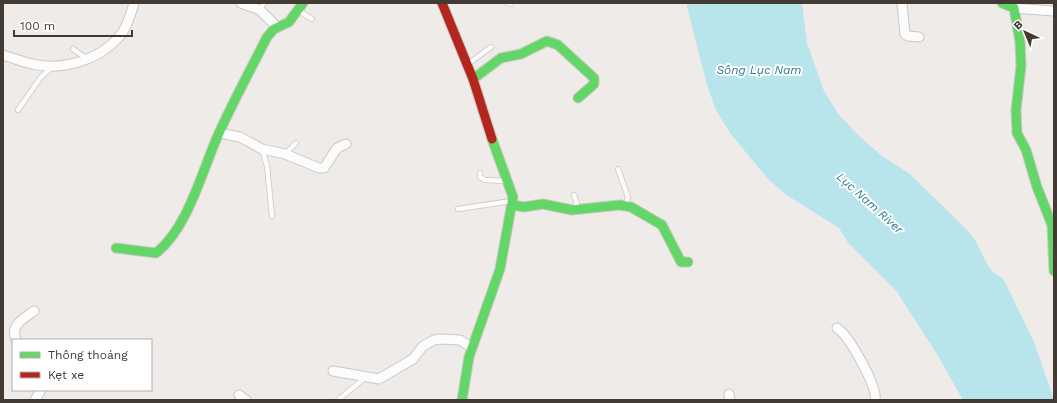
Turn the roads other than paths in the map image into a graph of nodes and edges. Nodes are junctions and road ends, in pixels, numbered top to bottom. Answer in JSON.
{"nodes":[{"id":1,"x":134,"y":3,"type":"edge"},
{"id":2,"x":241,"y":3,"type":"edge"},
{"id":3,"x":442,"y":3,"type":"edge"},
{"id":4,"x":902,"y":3,"type":"edge"},
{"id":5,"x":1002,"y":3,"type":"edge"},
{"id":6,"x":300,"y":6,"type":"edge"},
{"id":7,"x":262,"y":7,"type":"edge"},
{"id":8,"x":1014,"y":8,"type":"junction"},
{"id":9,"x":1054,"y":11,"type":"edge"},
{"id":10,"x":312,"y":19,"type":"dead end"},
{"id":11,"x":277,"y":27,"type":"junction"},
{"id":12,"x":919,"y":37,"type":"dead end"},
{"id":13,"x":491,"y":47,"type":"dead end"},
{"id":14,"x":73,"y":49,"type":"dead end"},
{"id":15,"x":3,"y":55,"type":"edge"},
{"id":16,"x":87,"y":59,"type":"junction"},
{"id":17,"x":467,"y":65,"type":"junction"},
{"id":18,"x":54,"y":66,"type":"junction"},
{"id":19,"x":473,"y":79,"type":"junction"},
{"id":20,"x":578,"y":98,"type":"dead end"},
{"id":21,"x":18,"y":110,"type":"dead end"},
{"id":22,"x":219,"y":133,"type":"junction"},
{"id":23,"x":296,"y":143,"type":"dead end"},
{"id":24,"x":346,"y":144,"type":"dead end"},
{"id":25,"x":262,"y":149,"type":"junction"},
{"id":26,"x":285,"y":154,"type":"junction"},
{"id":27,"x":618,"y":169,"type":"dead end"},
{"id":28,"x":480,"y":173,"type":"dead end"},
{"id":29,"x":508,"y":181,"type":"junction"},
{"id":30,"x":574,"y":195,"type":"dead end"},
{"id":31,"x":513,"y":203,"type":"junction"},
{"id":32,"x":626,"y":206,"type":"junction"},
{"id":33,"x":458,"y":209,"type":"dead end"},
{"id":34,"x":572,"y":210,"type":"junction"},
{"id":35,"x":272,"y":216,"type":"dead end"},
{"id":36,"x":116,"y":248,"type":"dead end"},
{"id":37,"x":688,"y":262,"type":"dead end"},
{"id":38,"x":1054,"y":271,"type":"edge"},
{"id":39,"x":34,"y":311,"type":"dead end"},
{"id":40,"x":837,"y":328,"type":"dead end"},
{"id":41,"x":16,"y":339,"type":"edge"},
{"id":42,"x":472,"y":348,"type":"junction"},
{"id":43,"x":333,"y":371,"type":"dead end"},
{"id":44,"x":367,"y":376,"type":"junction"},
{"id":45,"x":40,"y":391,"type":"edge"},
{"id":46,"x":35,"y":400,"type":"edge"},
{"id":47,"x":338,"y":400,"type":"edge"},
{"id":48,"x":462,"y":400,"type":"edge"},
{"id":49,"x":875,"y":400,"type":"edge"}],
"edges":[{"from":1,"to":16,"type":"street"},
{"from":2,"to":7,"type":"street"},
{"from":3,"to":17,"type":"street"},
{"from":4,"to":12,"type":"street"},
{"from":5,"to":8,"type":"street"},
{"from":6,"to":10,"type":"lane"},
{"from":6,"to":11,"type":"street"},
{"from":7,"to":11,"type":"street"},
{"from":8,"to":9,"type":"street"},
{"from":8,"to":38,"type":"street"},
{"from":11,"to":22,"type":"street"},
{"from":13,"to":17,"type":"lane"},
{"from":14,"to":16,"type":"lane"},
{"from":15,"to":18,"type":"street"},
{"from":16,"to":18,"type":"street"},
{"from":17,"to":19,"type":"street"},
{"from":18,"to":21,"type":"lane"},
{"from":19,"to":20,"type":"street"},
{"from":19,"to":29,"type":"street"},
{"from":22,"to":25,"type":"street"},
{"from":22,"to":36,"type":"street"},
{"from":23,"to":26,"type":"lane"},
{"from":24,"to":26,"type":"street"},
{"from":25,"to":26,"type":"street"},
{"from":25,"to":35,"type":"lane"},
{"from":27,"to":32,"type":"lane"},
{"from":28,"to":29,"type":"lane"},
{"from":29,"to":31,"type":"street"},
{"from":30,"to":34,"type":"lane"},
{"from":31,"to":33,"type":"lane"},
{"from":31,"to":34,"type":"street"},
{"from":31,"to":42,"type":"street"},
{"from":32,"to":34,"type":"street"},
{"from":32,"to":37,"type":"street"},
{"from":39,"to":41,"type":"street"},
{"from":40,"to":49,"type":"street"},
{"from":42,"to":44,"type":"street"},
{"from":42,"to":48,"type":"street"},
{"from":43,"to":44,"type":"street"},
{"from":44,"to":47,"type":"lane"},
{"from":45,"to":46,"type":"street"}]}
